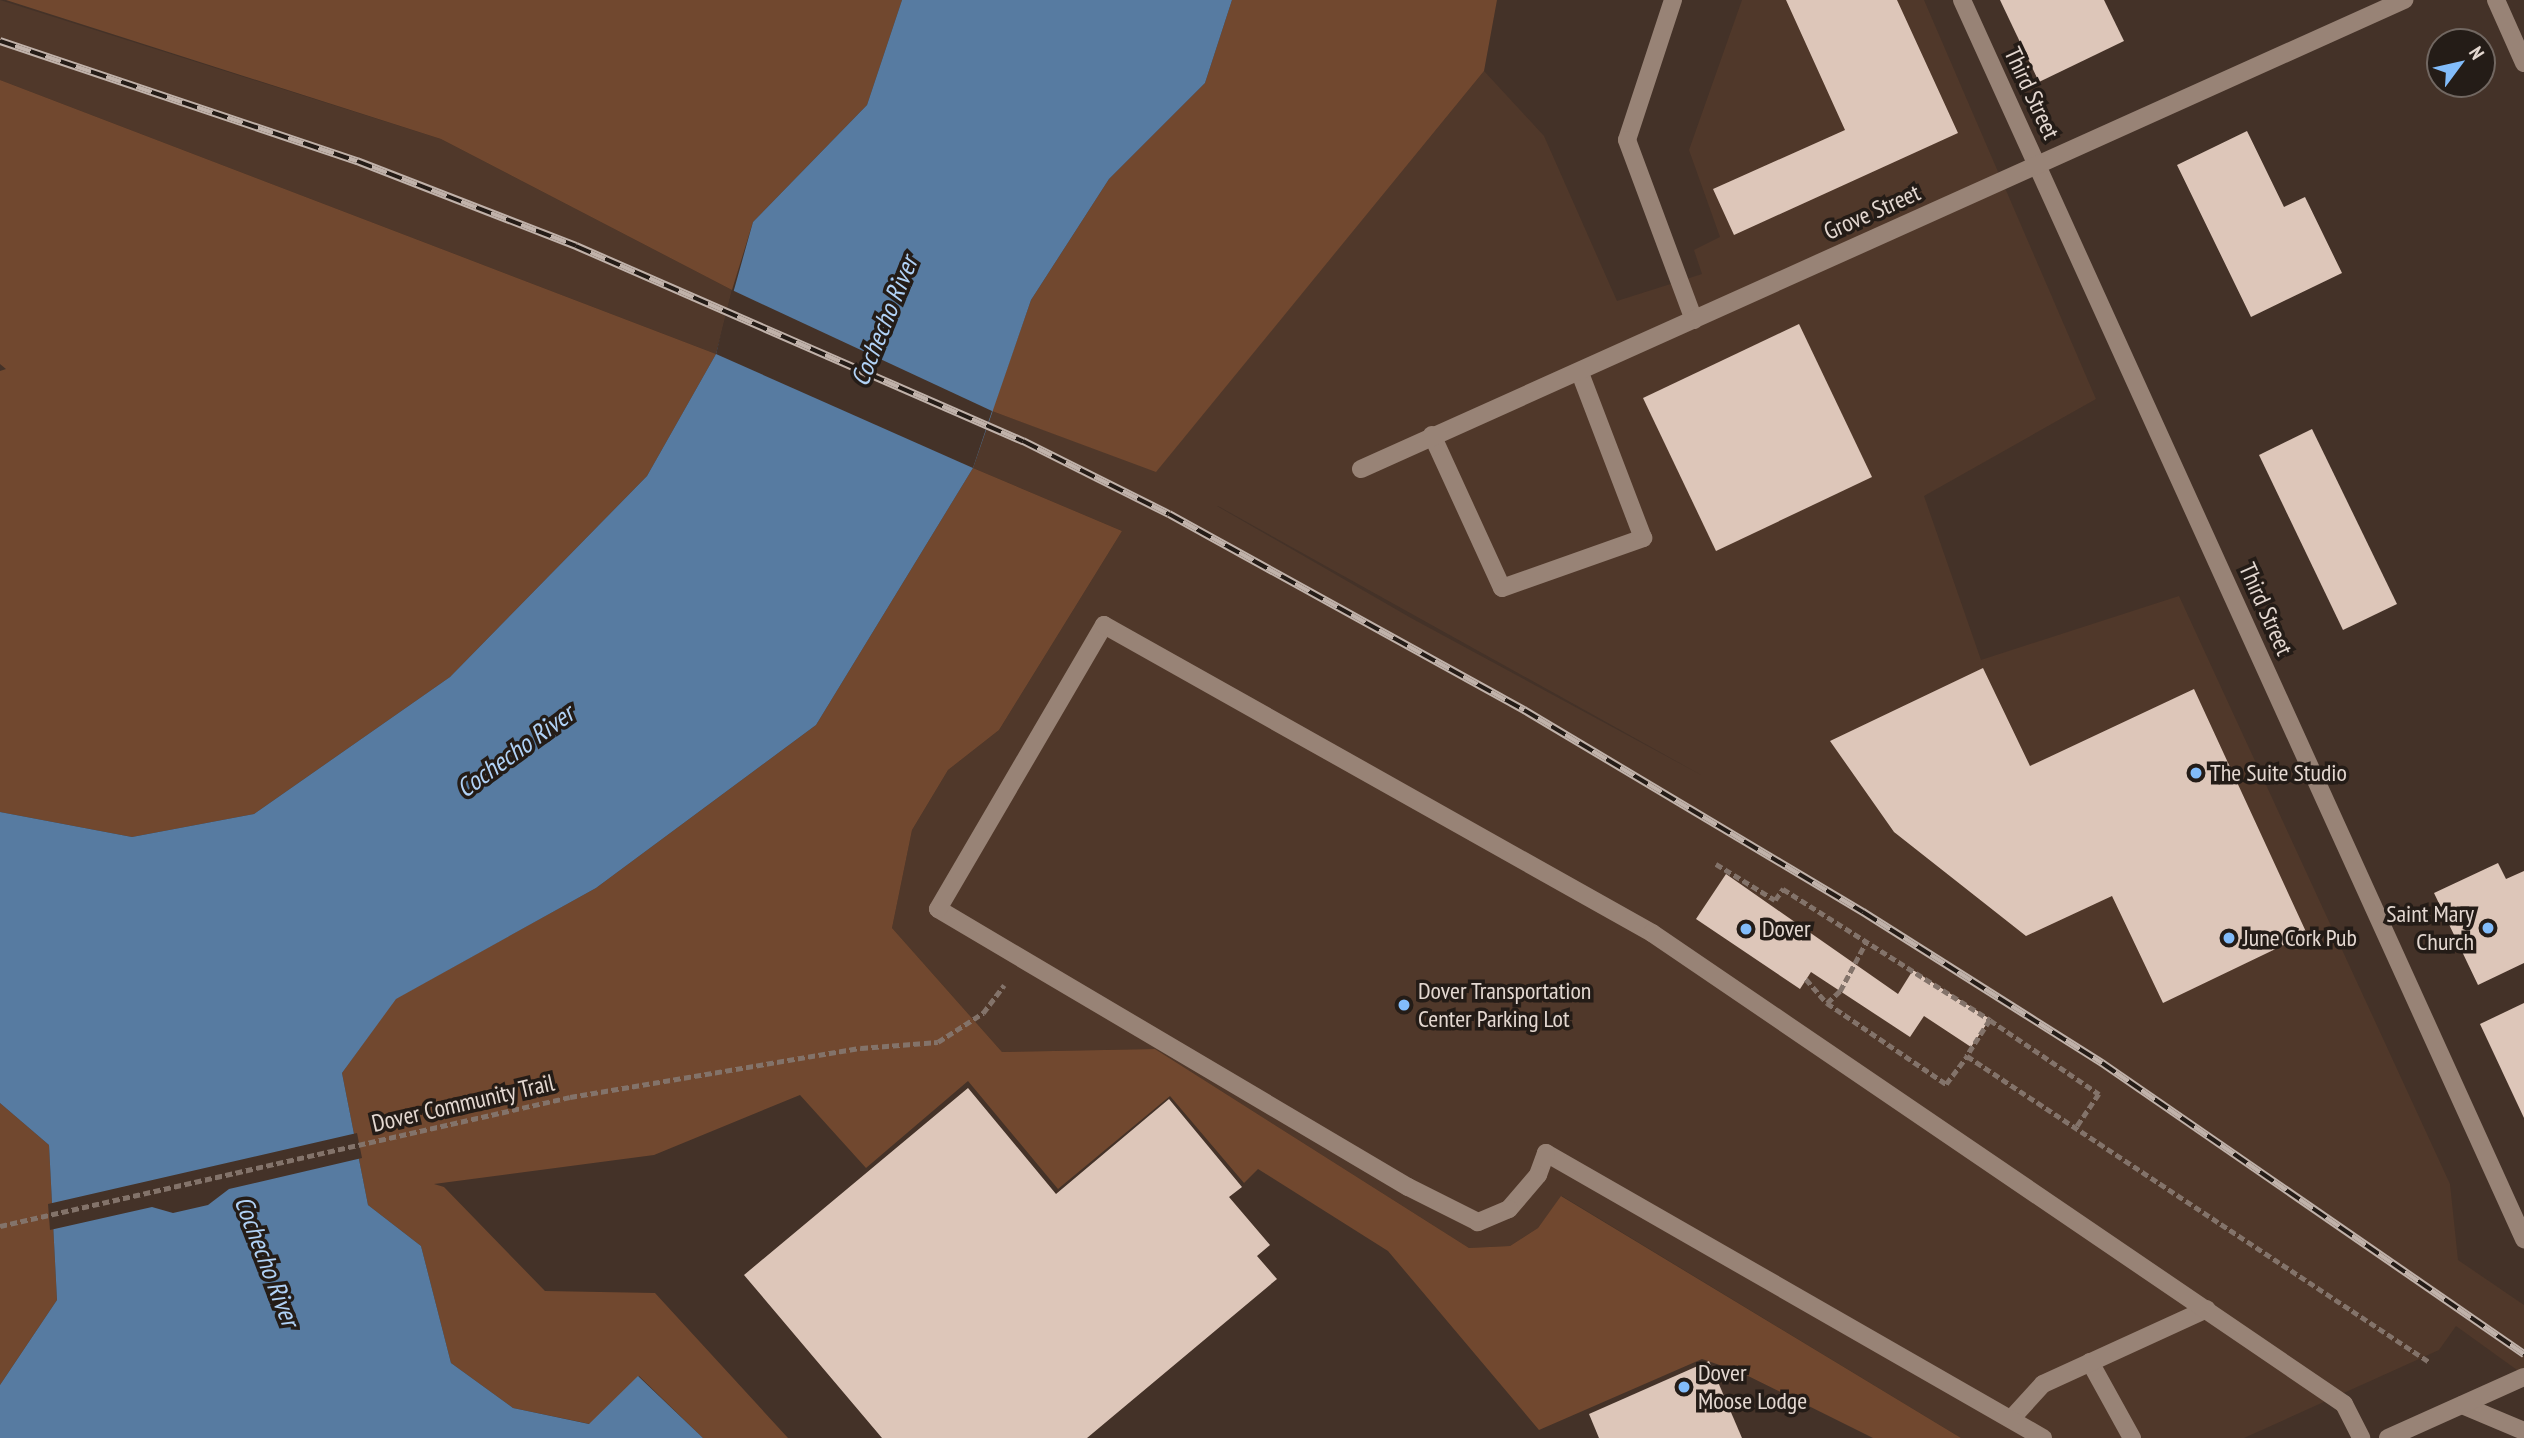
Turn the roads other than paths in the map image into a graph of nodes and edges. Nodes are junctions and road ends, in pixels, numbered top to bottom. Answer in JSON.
{"nodes":[{"id":1,"x":1674,"y":0,"type":"edge"},
{"id":2,"x":1962,"y":0,"type":"edge"},
{"id":3,"x":2404,"y":0,"type":"edge"},
{"id":4,"x":2496,"y":0,"type":"edge"},
{"id":5,"x":2524,"y":63,"type":"edge"},
{"id":6,"x":2038,"y":164,"type":"junction"},
{"id":7,"x":1694,"y":320,"type":"junction"},
{"id":8,"x":1580,"y":373,"type":"junction"},
{"id":9,"x":1432,"y":435,"type":"junction"},
{"id":10,"x":1361,"y":469,"type":"dead end"},
{"id":11,"x":2524,"y":1239,"type":"edge"},
{"id":12,"x":2207,"y":1310,"type":"junction"},
{"id":13,"x":2090,"y":1362,"type":"junction"},
{"id":14,"x":2524,"y":1377,"type":"edge"},
{"id":15,"x":2462,"y":1405,"type":"junction"},
{"id":16,"x":2011,"y":1419,"type":"junction"},
{"id":17,"x":2524,"y":1431,"type":"edge"},
{"id":18,"x":2043,"y":1438,"type":"edge"},
{"id":19,"x":2132,"y":1438,"type":"edge"},
{"id":20,"x":2361,"y":1438,"type":"edge"},
{"id":21,"x":2388,"y":1438,"type":"edge"}],
"edges":[{"from":1,"to":7,"type":"street"},
{"from":2,"to":6,"type":"street","name":"Third Street"},
{"from":3,"to":6,"type":"street","name":"Grove Street"},
{"from":4,"to":5,"type":"street"},
{"from":6,"to":7,"type":"street","name":"Grove Street"},
{"from":6,"to":11,"type":"street","name":"Third Street"},
{"from":7,"to":8,"type":"street","name":"Grove Street"},
{"from":8,"to":9,"type":"street","name":"Grove Street"},
{"from":8,"to":9,"type":"street"},
{"from":9,"to":10,"type":"street","name":"Grove Street"},
{"from":12,"to":13,"type":"street"},
{"from":12,"to":16,"type":"street"},
{"from":12,"to":20,"type":"street"},
{"from":13,"to":16,"type":"street"},
{"from":13,"to":19,"type":"street"},
{"from":14,"to":15,"type":"street"},
{"from":15,"to":17,"type":"street"},
{"from":15,"to":21,"type":"street"},
{"from":16,"to":18,"type":"street"}]}
